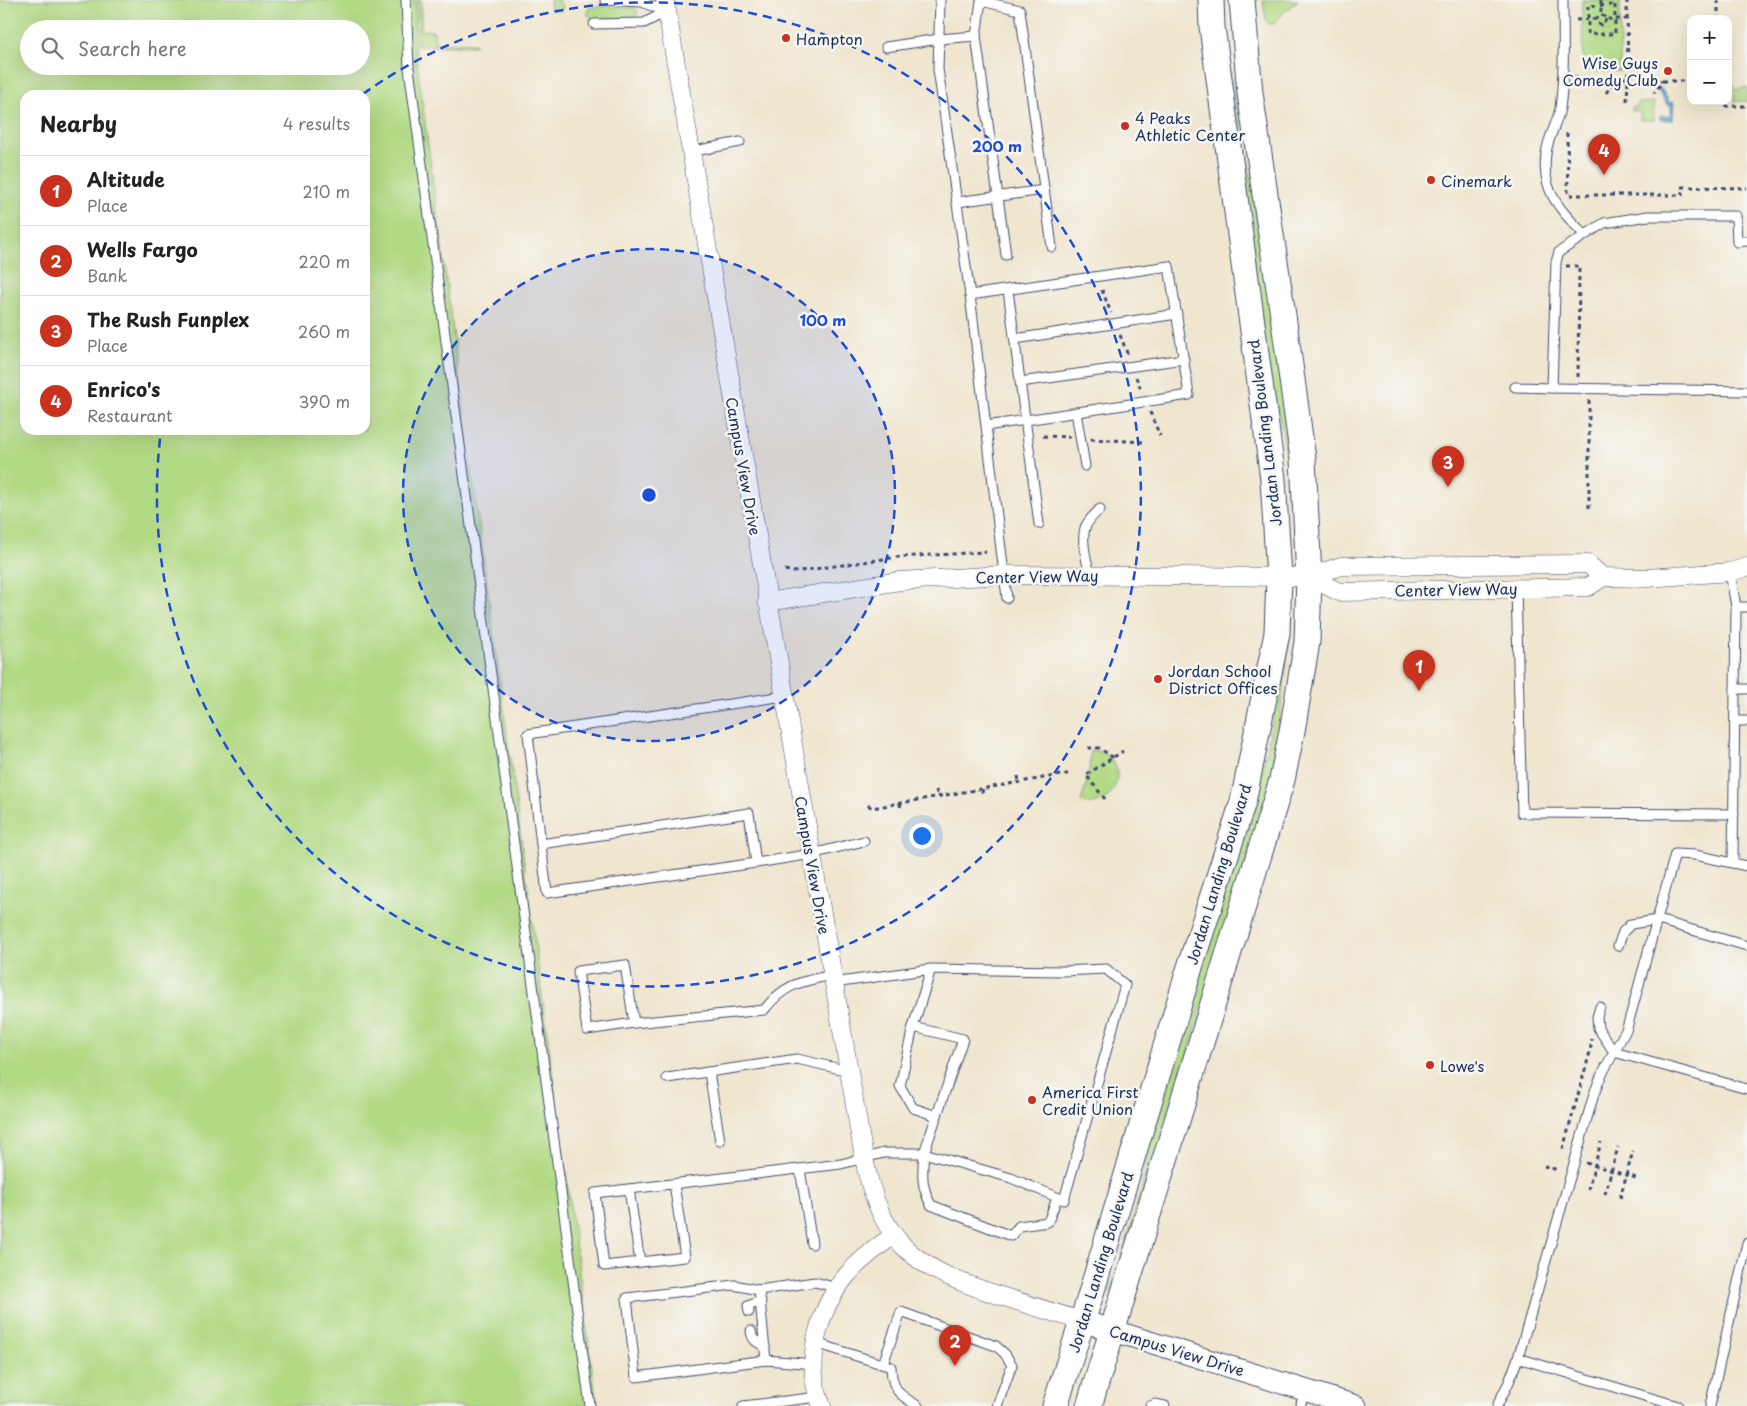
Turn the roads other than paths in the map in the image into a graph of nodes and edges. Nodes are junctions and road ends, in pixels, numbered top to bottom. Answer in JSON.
{"nodes":[{"id":1,"x":406,"y":0,"type":"edge"},
{"id":2,"x":605,"y":0,"type":"edge"},
{"id":3,"x":940,"y":0,"type":"edge"},
{"id":4,"x":1211,"y":0,"type":"edge"},
{"id":5,"x":1242,"y":0,"type":"edge"},
{"id":6,"x":1563,"y":0,"type":"edge"},
{"id":7,"x":665,"y":6,"type":"edge"},
{"id":8,"x":594,"y":24,"type":"dead end"},
{"id":9,"x":976,"y":36,"type":"junction"},
{"id":10,"x":939,"y":39,"type":"junction"},
{"id":11,"x":886,"y":47,"type":"dead end"},
{"id":12,"x":740,"y":142,"type":"dead end"},
{"id":13,"x":690,"y":152,"type":"junction"},
{"id":14,"x":1044,"y":190,"type":"junction"},
{"id":15,"x":998,"y":196,"type":"junction"},
{"id":16,"x":957,"y":202,"type":"junction"},
{"id":17,"x":1584,"y":234,"type":"junction"},
{"id":18,"x":1747,"y":242,"type":"edge"},
{"id":19,"x":1052,"y":247,"type":"dead end"},
{"id":20,"x":1006,"y":255,"type":"dead end"},
{"id":21,"x":1008,"y":290,"type":"junction"},
{"id":22,"x":970,"y":295,"type":"junction"},
{"id":23,"x":1177,"y":314,"type":"junction"},
{"id":24,"x":1015,"y":338,"type":"junction"},
{"id":25,"x":1184,"y":359,"type":"junction"},
{"id":26,"x":1020,"y":382,"type":"junction"},
{"id":27,"x":1515,"y":387,"type":"dead end"},
{"id":28,"x":1552,"y":388,"type":"junction"},
{"id":29,"x":1747,"y":391,"type":"edge"},
{"id":30,"x":1076,"y":412,"type":"junction"},
{"id":31,"x":1025,"y":420,"type":"junction"},
{"id":32,"x":986,"y":426,"type":"junction"},
{"id":33,"x":1084,"y":466,"type":"dead end"},
{"id":34,"x":1100,"y":509,"type":"dead end"},
{"id":35,"x":1039,"y":524,"type":"dead end"},
{"id":36,"x":1747,"y":567,"type":"edge"},
{"id":37,"x":1730,"y":572,"type":"junction"},
{"id":38,"x":1004,"y":575,"type":"junction"},
{"id":39,"x":1090,"y":576,"type":"junction"},
{"id":40,"x":1279,"y":577,"type":"junction"},
{"id":41,"x":1309,"y":577,"type":"junction"},
{"id":42,"x":1603,"y":577,"type":"junction"},
{"id":43,"x":1516,"y":588,"type":"junction"},
{"id":44,"x":1007,"y":598,"type":"dead end"},
{"id":45,"x":767,"y":602,"type":"junction"},
{"id":46,"x":1736,"y":607,"type":"junction"},
{"id":47,"x":1747,"y":607,"type":"edge"},
{"id":48,"x":1735,"y":689,"type":"junction"},
{"id":49,"x":1747,"y":689,"type":"edge"},
{"id":50,"x":784,"y":696,"type":"junction"},
{"id":51,"x":1734,"y":721,"type":"junction"},
{"id":52,"x":1747,"y":721,"type":"edge"},
{"id":53,"x":1734,"y":814,"type":"junction"},
{"id":54,"x":864,"y":841,"type":"dead end"},
{"id":55,"x":541,"y":844,"type":"junction"},
{"id":56,"x":812,"y":854,"type":"junction"},
{"id":57,"x":756,"y":863,"type":"junction"},
{"id":58,"x":1733,"y":863,"type":"junction"},
{"id":59,"x":1747,"y":866,"type":"edge"},
{"id":60,"x":1658,"y":920,"type":"junction"},
{"id":61,"x":1618,"y":946,"type":"dead end"},
{"id":62,"x":1747,"y":946,"type":"edge"},
{"id":63,"x":931,"y":969,"type":"junction"},
{"id":64,"x":833,"y":979,"type":"junction"},
{"id":65,"x":1600,"y":1007,"type":"dead end"},
{"id":66,"x":634,"y":1023,"type":"junction"},
{"id":67,"x":913,"y":1027,"type":"junction"},
{"id":68,"x":1614,"y":1052,"type":"junction"},
{"id":69,"x":849,"y":1071,"type":"junction"},
{"id":70,"x":709,"y":1072,"type":"junction"},
{"id":71,"x":666,"y":1078,"type":"dead end"},
{"id":72,"x":1747,"y":1089,"type":"edge"},
{"id":73,"x":936,"y":1116,"type":"junction"},
{"id":74,"x":720,"y":1141,"type":"dead end"},
{"id":75,"x":924,"y":1153,"type":"junction"},
{"id":76,"x":864,"y":1158,"type":"junction"},
{"id":77,"x":800,"y":1169,"type":"junction"},
{"id":78,"x":674,"y":1184,"type":"junction"},
{"id":79,"x":630,"y":1189,"type":"junction"},
{"id":80,"x":1060,"y":1199,"type":"junction"},
{"id":81,"x":894,"y":1236,"type":"junction"},
{"id":82,"x":1747,"y":1243,"type":"edge"},
{"id":83,"x":812,"y":1244,"type":"dead end"},
{"id":84,"x":640,"y":1262,"type":"junction"},
{"id":85,"x":838,"y":1288,"type":"junction"},
{"id":86,"x":759,"y":1290,"type":"junction"},
{"id":87,"x":761,"y":1301,"type":"junction"},
{"id":88,"x":749,"y":1312,"type":"dead end"},
{"id":89,"x":1082,"y":1321,"type":"junction"},
{"id":90,"x":1113,"y":1330,"type":"junction"},
{"id":91,"x":751,"y":1331,"type":"dead end"},
{"id":92,"x":816,"y":1343,"type":"junction"},
{"id":93,"x":765,"y":1346,"type":"junction"},
{"id":94,"x":1518,"y":1358,"type":"junction"},
{"id":95,"x":766,"y":1360,"type":"junction"},
{"id":96,"x":814,"y":1364,"type":"junction"},
{"id":97,"x":884,"y":1364,"type":"junction"},
{"id":98,"x":1303,"y":1398,"type":"edge"},
{"id":99,"x":820,"y":1401,"type":"edge"},
{"id":100,"x":754,"y":1405,"type":"edge"},
{"id":101,"x":590,"y":1406,"type":"edge"},
{"id":102,"x":743,"y":1406,"type":"edge"},
{"id":103,"x":918,"y":1406,"type":"edge"},
{"id":104,"x":997,"y":1406,"type":"edge"},
{"id":105,"x":1055,"y":1406,"type":"edge"},
{"id":106,"x":1090,"y":1406,"type":"edge"},
{"id":107,"x":1150,"y":1406,"type":"edge"},
{"id":108,"x":1164,"y":1406,"type":"edge"},
{"id":109,"x":1356,"y":1406,"type":"edge"},
{"id":110,"x":1497,"y":1406,"type":"edge"},
{"id":111,"x":1678,"y":1406,"type":"edge"},
{"id":112,"x":1710,"y":1406,"type":"edge"}],
"edges":[{"from":1,"to":101,"type":"lane"},
{"from":2,"to":7,"type":"lane"},
{"from":3,"to":10,"type":"lane"},
{"from":4,"to":40,"type":"main road","name":"Jordan Landing Boulevard"},
{"from":5,"to":41,"type":"main road","name":"Jordan Landing Boulevard"},
{"from":6,"to":17,"type":"lane"},
{"from":7,"to":8,"type":"lane"},
{"from":7,"to":13,"type":"street","name":"Campus View Drive"},
{"from":9,"to":10,"type":"lane"},
{"from":9,"to":14,"type":"lane"},
{"from":9,"to":15,"type":"lane"},
{"from":10,"to":11,"type":"lane"},
{"from":10,"to":16,"type":"lane"},
{"from":12,"to":13,"type":"lane"},
{"from":13,"to":45,"type":"street","name":"Campus View Drive"},
{"from":14,"to":15,"type":"lane"},
{"from":14,"to":19,"type":"lane"},
{"from":15,"to":16,"type":"lane"},
{"from":15,"to":20,"type":"lane"},
{"from":16,"to":22,"type":"lane"},
{"from":17,"to":18,"type":"lane"},
{"from":17,"to":28,"type":"lane"},
{"from":21,"to":22,"type":"lane"},
{"from":21,"to":23,"type":"lane"},
{"from":21,"to":24,"type":"lane"},
{"from":22,"to":32,"type":"lane"},
{"from":23,"to":24,"type":"lane"},
{"from":23,"to":25,"type":"lane"},
{"from":24,"to":26,"type":"lane"},
{"from":25,"to":26,"type":"lane"},
{"from":25,"to":30,"type":"lane"},
{"from":26,"to":31,"type":"lane"},
{"from":27,"to":28,"type":"lane"},
{"from":28,"to":29,"type":"lane"},
{"from":30,"to":31,"type":"lane"},
{"from":30,"to":33,"type":"lane"},
{"from":31,"to":32,"type":"lane"},
{"from":31,"to":35,"type":"lane"},
{"from":32,"to":38,"type":"lane"},
{"from":34,"to":39,"type":"lane"},
{"from":36,"to":37,"type":"street","name":"Center View Way"},
{"from":37,"to":42,"type":"street","name":"Center View Way"},
{"from":37,"to":46,"type":"lane"},
{"from":38,"to":39,"type":"street","name":"Center View Way"},
{"from":38,"to":44,"type":"lane"},
{"from":38,"to":45,"type":"street","name":"Center View Way"},
{"from":39,"to":40,"type":"street","name":"Center View Way"},
{"from":40,"to":41,"type":"street","name":"Center View Way"},
{"from":40,"to":89,"type":"main road","name":"Jordan Landing Boulevard"},
{"from":41,"to":42,"type":"street","name":"Center View Way"},
{"from":41,"to":43,"type":"street","name":"Center View Way"},
{"from":41,"to":90,"type":"main road","name":"Jordan Landing Boulevard"},
{"from":42,"to":43,"type":"street","name":"Center View Way"},
{"from":43,"to":53,"type":"lane"},
{"from":45,"to":50,"type":"street","name":"Campus View Drive"},
{"from":46,"to":47,"type":"lane"},
{"from":46,"to":48,"type":"lane"},
{"from":48,"to":49,"type":"lane"},
{"from":48,"to":51,"type":"lane"},
{"from":50,"to":55,"type":"lane"},
{"from":50,"to":56,"type":"street","name":"Campus View Drive"},
{"from":51,"to":52,"type":"lane"},
{"from":51,"to":53,"type":"lane"},
{"from":53,"to":58,"type":"lane"},
{"from":54,"to":56,"type":"lane"},
{"from":55,"to":57,"type":"lane"},
{"from":55,"to":57,"type":"lane"},
{"from":56,"to":57,"type":"lane"},
{"from":56,"to":64,"type":"street","name":"Campus View Drive"},
{"from":58,"to":59,"type":"lane"},
{"from":58,"to":60,"type":"lane"},
{"from":60,"to":61,"type":"lane"},
{"from":60,"to":62,"type":"lane"},
{"from":60,"to":68,"type":"lane"},
{"from":63,"to":64,"type":"lane"},
{"from":63,"to":67,"type":"lane"},
{"from":63,"to":80,"type":"lane"},
{"from":64,"to":66,"type":"lane"},
{"from":64,"to":69,"type":"street","name":"Campus View Drive"},
{"from":65,"to":68,"type":"lane"},
{"from":66,"to":66,"type":"lane"},
{"from":67,"to":73,"type":"lane"},
{"from":67,"to":73,"type":"lane"},
{"from":68,"to":72,"type":"lane"},
{"from":68,"to":94,"type":"lane"},
{"from":69,"to":70,"type":"lane"},
{"from":69,"to":76,"type":"street","name":"Campus View Drive"},
{"from":70,"to":71,"type":"lane"},
{"from":70,"to":74,"type":"lane"},
{"from":73,"to":75,"type":"lane"},
{"from":75,"to":76,"type":"lane"},
{"from":75,"to":80,"type":"lane"},
{"from":75,"to":80,"type":"lane"},
{"from":76,"to":77,"type":"lane"},
{"from":76,"to":81,"type":"street","name":"Campus View Drive"},
{"from":77,"to":78,"type":"lane"},
{"from":77,"to":83,"type":"lane"},
{"from":78,"to":79,"type":"lane"},
{"from":78,"to":84,"type":"lane"},
{"from":79,"to":84,"type":"lane"},
{"from":79,"to":84,"type":"lane"},
{"from":81,"to":85,"type":"street"},
{"from":81,"to":89,"type":"street","name":"Campus View Drive"},
{"from":82,"to":112,"type":"lane"},
{"from":85,"to":86,"type":"lane"},
{"from":85,"to":92,"type":"street"},
{"from":86,"to":87,"type":"lane"},
{"from":86,"to":95,"type":"lane"},
{"from":87,"to":88,"type":"lane"},
{"from":87,"to":93,"type":"lane"},
{"from":89,"to":90,"type":"street","name":"Campus View Drive"},
{"from":89,"to":105,"type":"main road","name":"Jordan Landing Boulevard"},
{"from":90,"to":98,"type":"street","name":"Campus View Drive"},
{"from":90,"to":106,"type":"main road","name":"Jordan Landing Boulevard"},
{"from":91,"to":93,"type":"lane"},
{"from":92,"to":96,"type":"street"},
{"from":92,"to":97,"type":"lane"},
{"from":93,"to":95,"type":"lane"},
{"from":94,"to":110,"type":"lane"},
{"from":94,"to":111,"type":"lane"},
{"from":95,"to":96,"type":"lane"},
{"from":96,"to":99,"type":"street"},
{"from":97,"to":103,"type":"lane"},
{"from":97,"to":104,"type":"lane"},
{"from":98,"to":109,"type":"street","name":"Campus View Drive"},
{"from":99,"to":100,"type":"lane"},
{"from":100,"to":102,"type":"lane"},
{"from":107,"to":108,"type":"lane"}]}
